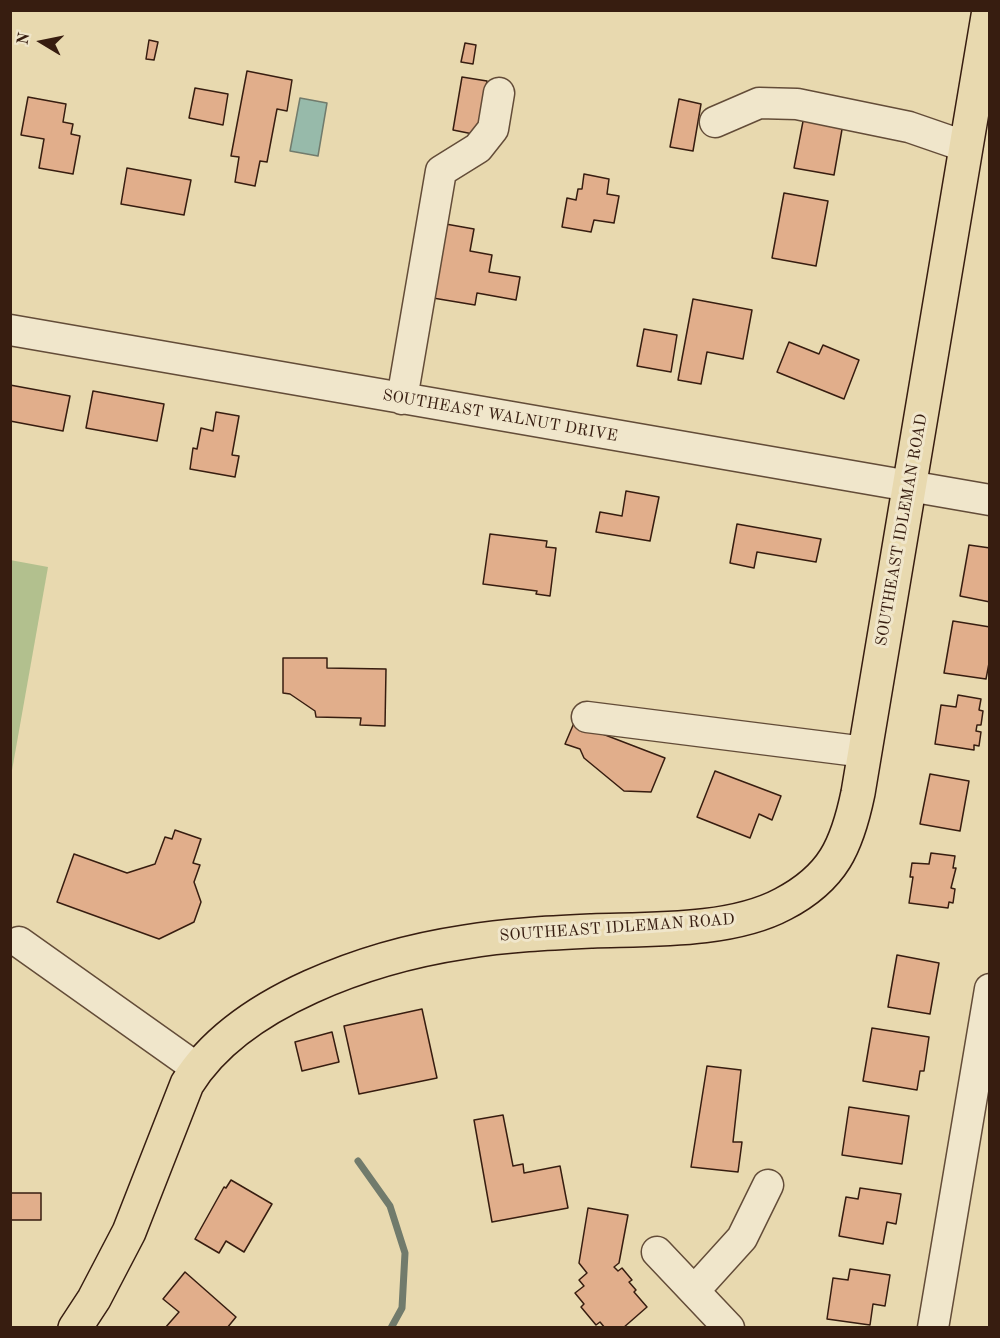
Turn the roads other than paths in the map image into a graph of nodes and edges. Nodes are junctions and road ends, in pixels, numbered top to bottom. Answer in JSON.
{"nodes":[{"id":1,"x":989,"y":10,"type":"edge"},
{"id":2,"x":499,"y":93,"type":"dead end"},
{"id":3,"x":715,"y":122,"type":"dead end"},
{"id":4,"x":967,"y":147,"type":"junction"},
{"id":5,"x":10,"y":330,"type":"edge"},
{"id":6,"x":402,"y":399,"type":"junction"},
{"id":7,"x":909,"y":486,"type":"junction"},
{"id":8,"x":990,"y":500,"type":"edge"},
{"id":9,"x":587,"y":717,"type":"dead end"},
{"id":10,"x":865,"y":752,"type":"junction"},
{"id":11,"x":19,"y":942,"type":"dead end"},
{"id":12,"x":990,"y":989,"type":"edge"},
{"id":13,"x":198,"y":1069,"type":"junction"},
{"id":14,"x":768,"y":1185,"type":"dead end"},
{"id":15,"x":657,"y":1252,"type":"dead end"},
{"id":16,"x":694,"y":1291,"type":"junction"},
{"id":17,"x":75,"y":1328,"type":"edge"},
{"id":18,"x":729,"y":1328,"type":"edge"},
{"id":19,"x":933,"y":1328,"type":"edge"}],
"edges":[{"from":1,"to":4,"type":"main road","name":"SOUTHEAST IDLEMAN ROAD"},
{"from":2,"to":6,"type":"street"},
{"from":3,"to":4,"type":"street"},
{"from":4,"to":7,"type":"main road","name":"SOUTHEAST IDLEMAN ROAD"},
{"from":5,"to":6,"type":"street","name":"SOUTHEAST WALNUT DRIVE"},
{"from":6,"to":7,"type":"street","name":"SOUTHEAST WALNUT DRIVE"},
{"from":7,"to":8,"type":"street","name":"SOUTHEAST WALNUT DRIVE"},
{"from":7,"to":10,"type":"main road","name":"SOUTHEAST IDLEMAN ROAD"},
{"from":9,"to":10,"type":"street"},
{"from":10,"to":13,"type":"main road","name":"SOUTHEAST IDLEMAN ROAD"},
{"from":11,"to":13,"type":"street"},
{"from":12,"to":19,"type":"street"},
{"from":13,"to":17,"type":"main road","name":"SOUTHEAST IDLEMAN ROAD"},
{"from":14,"to":16,"type":"street"},
{"from":15,"to":16,"type":"street"},
{"from":16,"to":18,"type":"street"}]}
